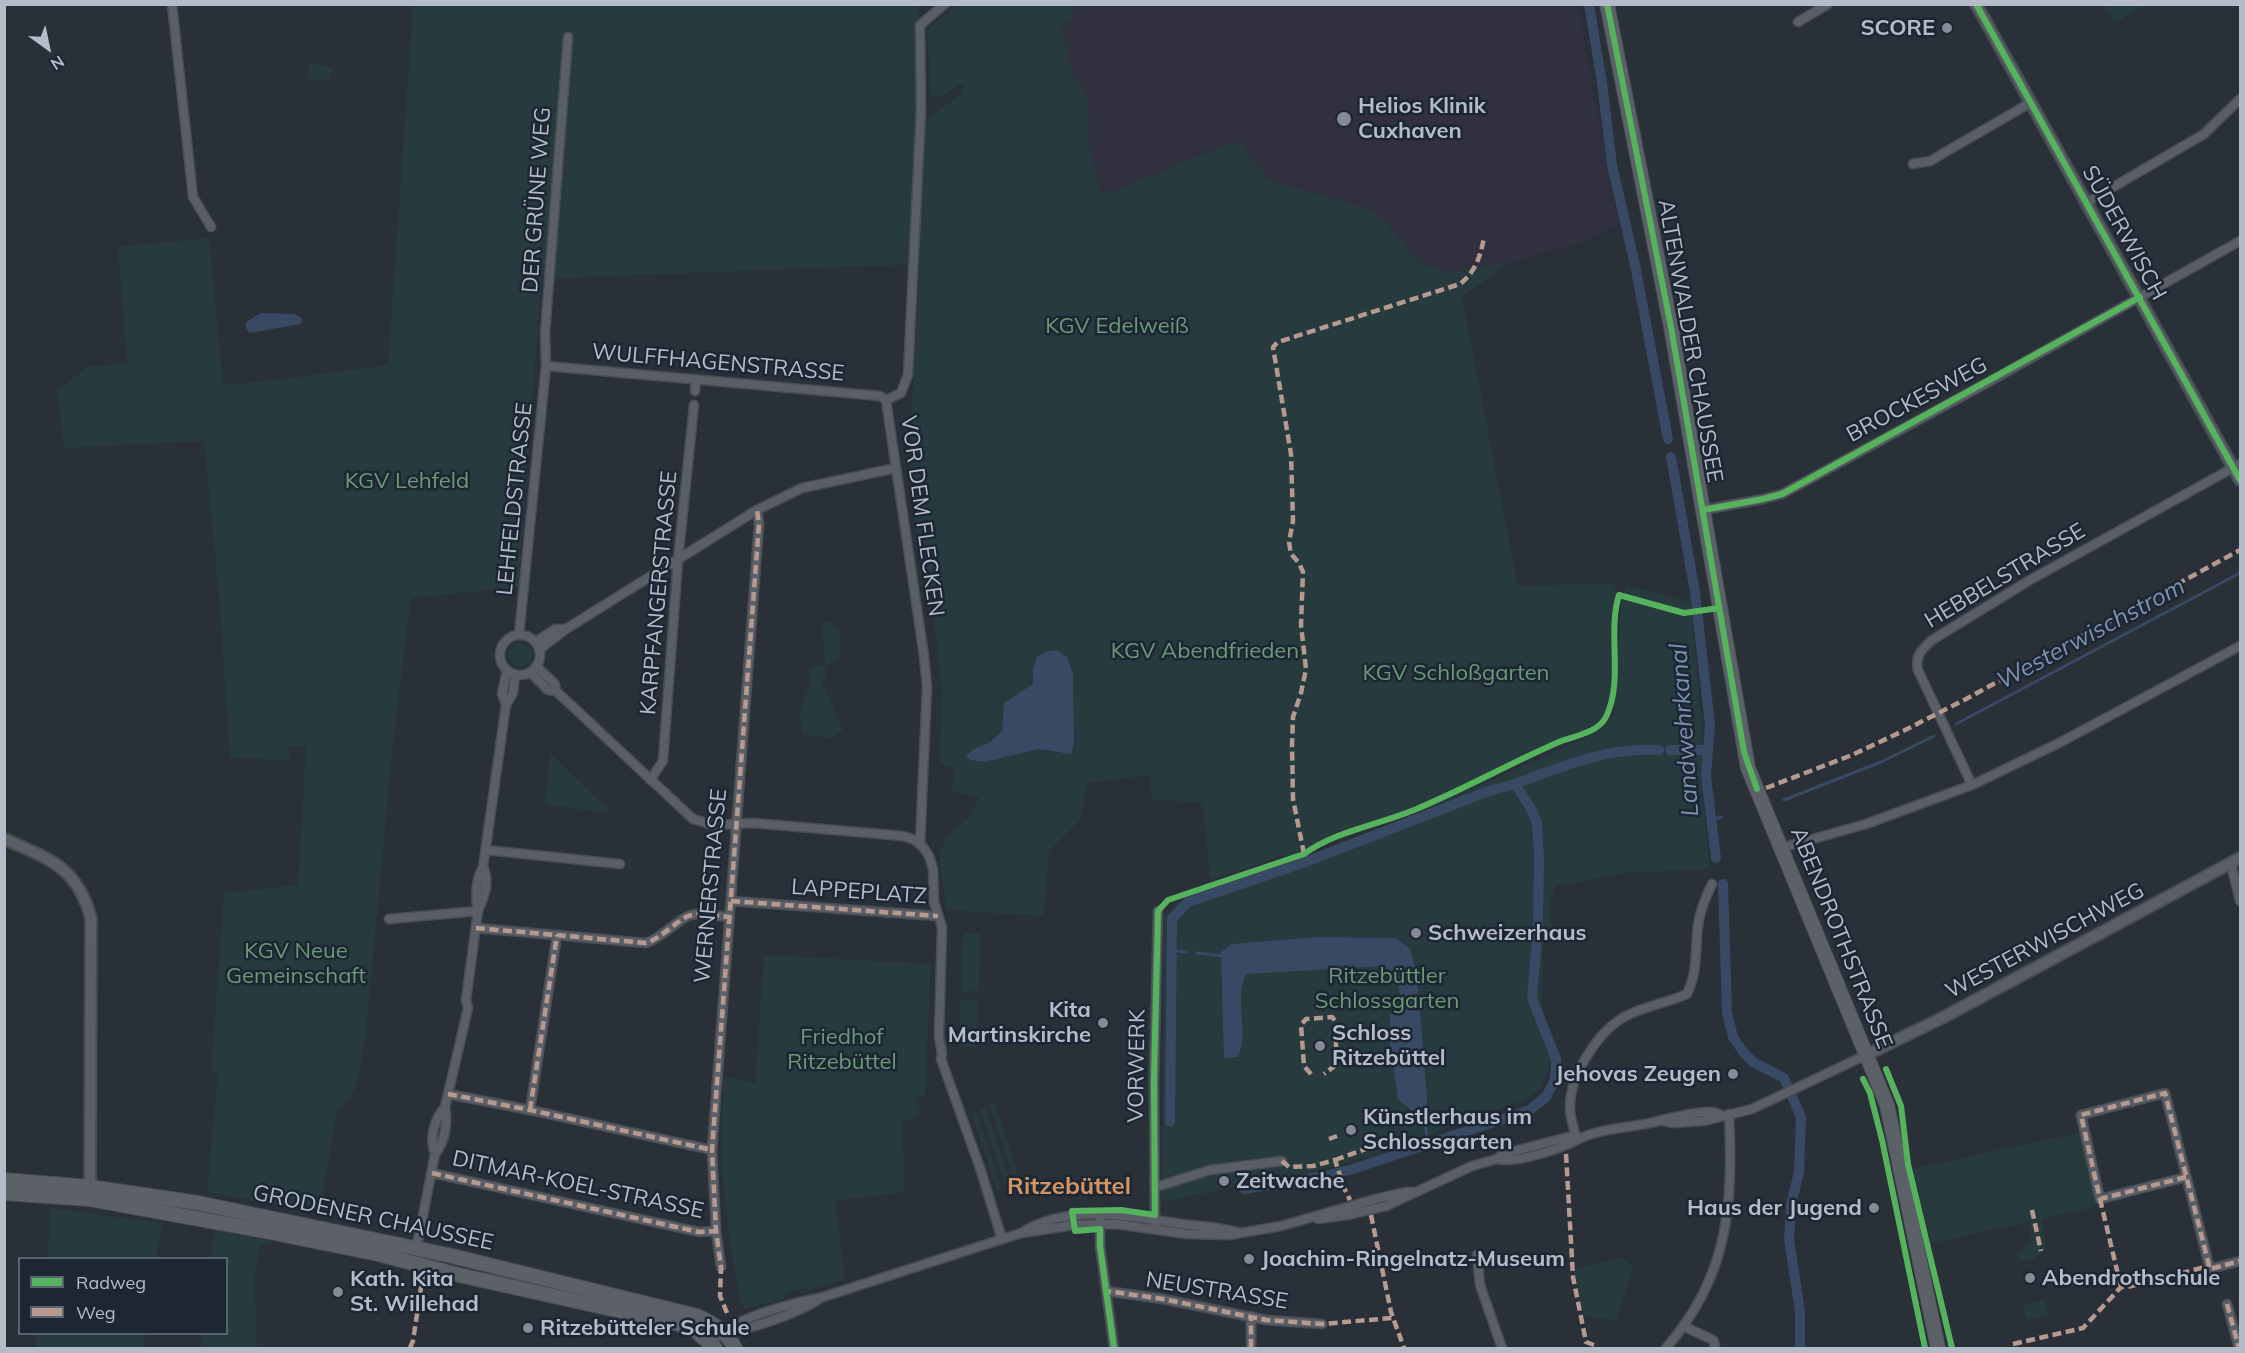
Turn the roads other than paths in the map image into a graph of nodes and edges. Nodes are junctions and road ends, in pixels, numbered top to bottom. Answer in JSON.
{"nodes":[{"id":1,"x":172,"y":4,"type":"edge"},
{"id":2,"x":945,"y":4,"type":"edge"},
{"id":3,"x":1607,"y":4,"type":"edge"},
{"id":4,"x":1828,"y":4,"type":"edge"},
{"id":5,"x":1976,"y":4,"type":"edge"},
{"id":6,"x":1798,"y":22,"type":"dead end"},
{"id":7,"x":568,"y":37,"type":"dead end"},
{"id":8,"x":2241,"y":99,"type":"edge"},
{"id":9,"x":2030,"y":103,"type":"junction"},
{"id":10,"x":1913,"y":164,"type":"dead end"},
{"id":11,"x":2086,"y":203,"type":"junction"},
{"id":12,"x":211,"y":227,"type":"dead end"},
{"id":13,"x":2241,"y":241,"type":"edge"},
{"id":14,"x":2139,"y":297,"type":"junction"},
{"id":15,"x":546,"y":366,"type":"junction"},
{"id":16,"x":696,"y":379,"type":"junction"},
{"id":17,"x":695,"y":391,"type":"dead end"},
{"id":18,"x":886,"y":400,"type":"junction"},
{"id":19,"x":694,"y":405,"type":"dead end"},
{"id":20,"x":2237,"y":466,"type":"edge"},
{"id":21,"x":896,"y":468,"type":"junction"},
{"id":22,"x":2241,"y":480,"type":"edge"},
{"id":23,"x":757,"y":510,"type":"junction"},
{"id":24,"x":1702,"y":510,"type":"junction"},
{"id":25,"x":678,"y":560,"type":"junction"},
{"id":26,"x":519,"y":635,"type":"junction"},
{"id":27,"x":537,"y":646,"type":"junction"},
{"id":28,"x":2241,"y":646,"type":"edge"},
{"id":29,"x":533,"y":669,"type":"junction"},
{"id":30,"x":511,"y":672,"type":"junction"},
{"id":31,"x":650,"y":780,"type":"junction"},
{"id":32,"x":1972,"y":785,"type":"junction"},
{"id":33,"x":1757,"y":789,"type":"joint"},
{"id":34,"x":737,"y":823,"type":"junction"},
{"id":35,"x":4,"y":839,"type":"edge"},
{"id":36,"x":920,"y":844,"type":"junction"},
{"id":37,"x":1781,"y":848,"type":"junction"},
{"id":38,"x":486,"y":850,"type":"junction"},
{"id":39,"x":2236,"y":861,"type":"edge"},
{"id":40,"x":620,"y":864,"type":"dead end"},
{"id":41,"x":1712,"y":884,"type":"dead end"},
{"id":42,"x":731,"y":901,"type":"junction"},
{"id":43,"x":2241,"y":901,"type":"edge"},
{"id":44,"x":478,"y":911,"type":"junction"},
{"id":45,"x":1158,"y":911,"type":"dead end"},
{"id":46,"x":938,"y":916,"type":"junction"},
{"id":47,"x":729,"y":917,"type":"junction"},
{"id":48,"x":389,"y":919,"type":"dead end"},
{"id":49,"x":476,"y":928,"type":"junction"},
{"id":50,"x":556,"y":935,"type":"junction"},
{"id":51,"x":1866,"y":1055,"type":"junction"},
{"id":52,"x":448,"y":1095,"type":"junction"},
{"id":53,"x":530,"y":1110,"type":"junction"},
{"id":54,"x":1725,"y":1115,"type":"junction"},
{"id":55,"x":1577,"y":1140,"type":"junction"},
{"id":56,"x":712,"y":1150,"type":"junction"},
{"id":57,"x":1282,"y":1161,"type":"dead end"},
{"id":58,"x":432,"y":1173,"type":"junction"},
{"id":59,"x":2186,"y":1178,"type":"junction"},
{"id":60,"x":4,"y":1180,"type":"edge"},
{"id":61,"x":1156,"y":1187,"type":"junction"},
{"id":62,"x":4,"y":1193,"type":"edge"},
{"id":63,"x":90,"y":1193,"type":"junction"},
{"id":64,"x":1100,"y":1219,"type":"junction"},
{"id":65,"x":1155,"y":1225,"type":"junction"},
{"id":66,"x":716,"y":1231,"type":"junction"},
{"id":67,"x":1002,"y":1239,"type":"junction"},
{"id":68,"x":1477,"y":1256,"type":"dead end"},
{"id":69,"x":415,"y":1257,"type":"junction"},
{"id":70,"x":2241,"y":1262,"type":"edge"},
{"id":71,"x":721,"y":1267,"type":"dead end"},
{"id":72,"x":1106,"y":1291,"type":"junction"},
{"id":73,"x":2227,"y":1304,"type":"dead end"},
{"id":74,"x":1251,"y":1316,"type":"junction"},
{"id":75,"x":1322,"y":1324,"type":"dead end"},
{"id":76,"x":1685,"y":1327,"type":"junction"},
{"id":77,"x":724,"y":1332,"type":"junction"},
{"id":78,"x":712,"y":1345,"type":"edge"},
{"id":79,"x":735,"y":1348,"type":"edge"},
{"id":80,"x":1114,"y":1348,"type":"edge"},
{"id":81,"x":1251,"y":1348,"type":"edge"},
{"id":82,"x":1502,"y":1348,"type":"edge"},
{"id":83,"x":1666,"y":1348,"type":"edge"},
{"id":84,"x":1717,"y":1348,"type":"edge"},
{"id":85,"x":1938,"y":1348,"type":"edge"},
{"id":86,"x":2239,"y":1348,"type":"edge"}],
"edges":[{"from":1,"to":12,"type":"street"},
{"from":2,"to":18,"type":"street","name":"VOR DEM FLECKEN"},
{"from":3,"to":24,"type":"main road","name":"ALTENWALDER CHAUSSEE"},
{"from":4,"to":6,"type":"street"},
{"from":5,"to":9,"type":"street","name":"SÜDERWISCH"},
{"from":7,"to":15,"type":"street","name":"DER GRÜNE WEG"},
{"from":8,"to":11,"type":"street"},
{"from":9,"to":10,"type":"street"},
{"from":9,"to":11,"type":"street","name":"SÜDERWISCH"},
{"from":11,"to":14,"type":"street","name":"SÜDERWISCH"},
{"from":13,"to":14,"type":"street","name":"BROCKESWEG"},
{"from":14,"to":20,"type":"street","name":"SÜDERWISCH"},
{"from":14,"to":24,"type":"street","name":"BROCKESWEG"},
{"from":15,"to":16,"type":"street","name":"WULFFHAGENSTRASSE"},
{"from":15,"to":26,"type":"street","name":"LEHFELDSTRASSE"},
{"from":16,"to":17,"type":"street"},
{"from":16,"to":18,"type":"street","name":"WULFFHAGENSTRASSE"},
{"from":18,"to":21,"type":"street","name":"VOR DEM FLECKEN"},
{"from":19,"to":25,"type":"street","name":"KARPFANGERSTRASSE"},
{"from":20,"to":22,"type":"street","name":"SÜDERWISCH"},
{"from":20,"to":32,"type":"street","name":"HEBBELSTRASSE"},
{"from":21,"to":23,"type":"street"},
{"from":21,"to":36,"type":"street","name":"VOR DEM FLECKEN"},
{"from":23,"to":25,"type":"street"},
{"from":23,"to":34,"type":"street","name":"WERNERSTRASSE"},
{"from":24,"to":33,"type":"main road","name":"ALTENWALDER CHAUSSEE"},
{"from":25,"to":27,"type":"street"},
{"from":25,"to":31,"type":"street","name":"KARPFANGERSTRASSE"},
{"from":26,"to":27,"type":"street"},
{"from":26,"to":30,"type":"street"},
{"from":27,"to":29,"type":"street"},
{"from":28,"to":32,"type":"street"},
{"from":29,"to":30,"type":"street"},
{"from":29,"to":31,"type":"street"},
{"from":30,"to":38,"type":"street"},
{"from":31,"to":34,"type":"street"},
{"from":32,"to":37,"type":"street"},
{"from":33,"to":37,"type":"main road","name":"ABENDROTHSTRASSE"},
{"from":34,"to":36,"type":"street"},
{"from":34,"to":42,"type":"street","name":"WERNERSTRASSE"},
{"from":35,"to":63,"type":"street"},
{"from":36,"to":46,"type":"street","name":"LAPPEPLATZ"},
{"from":37,"to":51,"type":"main road","name":"ABENDROTHSTRASSE"},
{"from":38,"to":40,"type":"street"},
{"from":38,"to":44,"type":"street"},
{"from":39,"to":43,"type":"street"},
{"from":39,"to":51,"type":"street","name":"WESTERWISCHWEG"},
{"from":41,"to":55,"type":"street"},
{"from":42,"to":46,"type":"street","name":"LAPPEPLATZ"},
{"from":42,"to":47,"type":"street","name":"WERNERSTRASSE"},
{"from":44,"to":48,"type":"street"},
{"from":44,"to":49,"type":"street"},
{"from":45,"to":61,"type":"street","name":"VORWERK"},
{"from":46,"to":67,"type":"street"},
{"from":47,"to":50,"type":"street"},
{"from":47,"to":56,"type":"street","name":"WERNERSTRASSE"},
{"from":49,"to":50,"type":"street"},
{"from":49,"to":52,"type":"street"},
{"from":50,"to":53,"type":"street"},
{"from":51,"to":54,"type":"street"},
{"from":51,"to":85,"type":"main road","name":"ABENDROTHSTRASSE"},
{"from":52,"to":53,"type":"street"},
{"from":52,"to":58,"type":"street"},
{"from":53,"to":56,"type":"street"},
{"from":54,"to":55,"type":"street"},
{"from":54,"to":76,"type":"street"},
{"from":55,"to":65,"type":"street"},
{"from":56,"to":66,"type":"street","name":"WERNERSTRASSE"},
{"from":57,"to":61,"type":"street"},
{"from":58,"to":66,"type":"street","name":"DITMAR-KOEL-STRASSE"},
{"from":58,"to":69,"type":"street"},
{"from":59,"to":59,"type":"street"},
{"from":59,"to":70,"type":"street"},
{"from":60,"to":63,"type":"main road","name":"GRODENER CHAUSSEE"},
{"from":61,"to":65,"type":"street","name":"VORWERK"},
{"from":62,"to":63,"type":"main road","name":"GRODENER CHAUSSEE"},
{"from":63,"to":69,"type":"main road","name":"GRODENER CHAUSSEE"},
{"from":64,"to":65,"type":"street"},
{"from":64,"to":67,"type":"street"},
{"from":64,"to":72,"type":"street"},
{"from":66,"to":71,"type":"street","name":"WERNERSTRASSE"},
{"from":67,"to":77,"type":"street"},
{"from":68,"to":82,"type":"street"},
{"from":69,"to":77,"type":"main road","name":"GRODENER CHAUSSEE"},
{"from":69,"to":78,"type":"main road","name":"GRODENER CHAUSSEE"},
{"from":72,"to":74,"type":"street","name":"NEUSTRASSE"},
{"from":72,"to":80,"type":"street"},
{"from":73,"to":86,"type":"street"},
{"from":74,"to":75,"type":"street","name":"NEUSTRASSE"},
{"from":74,"to":81,"type":"street"},
{"from":76,"to":83,"type":"street"},
{"from":76,"to":84,"type":"street"},
{"from":77,"to":78,"type":"street"},
{"from":77,"to":79,"type":"main road"}]}
